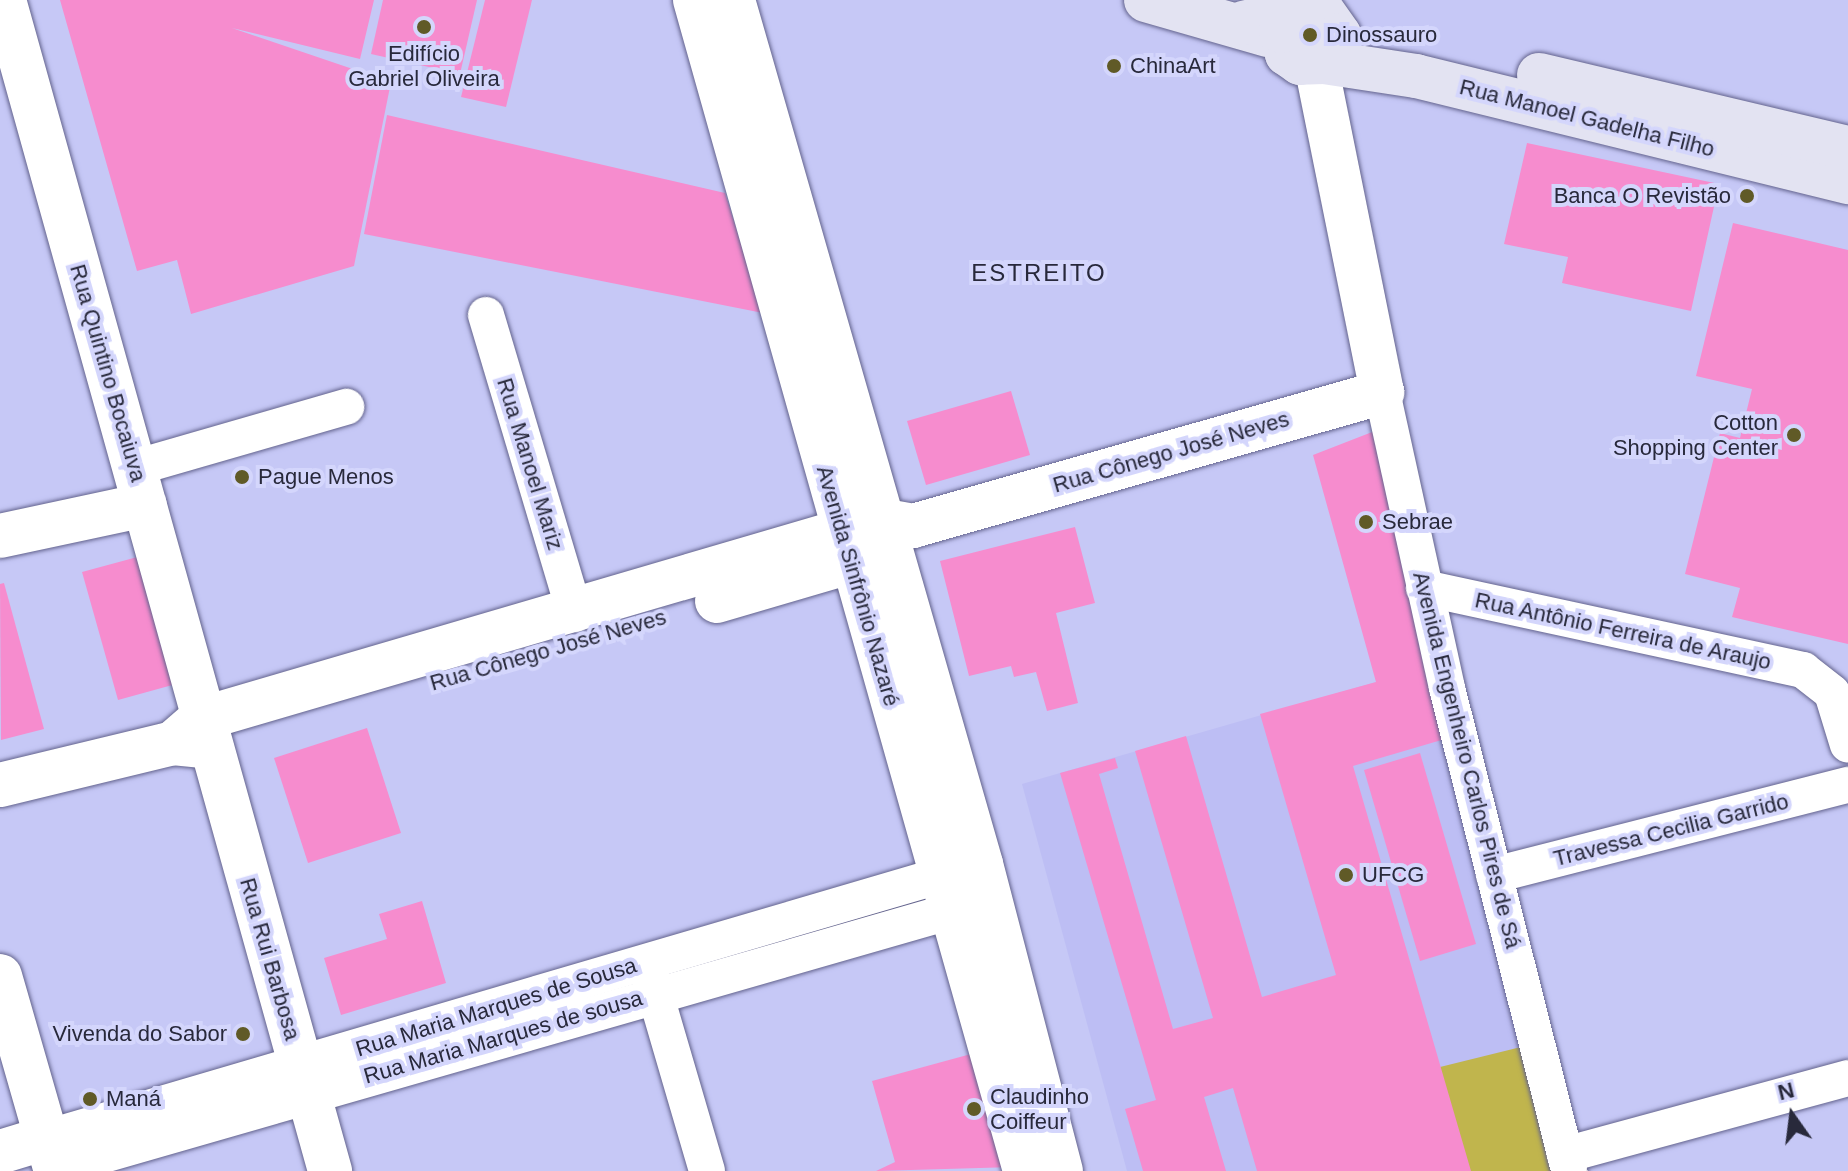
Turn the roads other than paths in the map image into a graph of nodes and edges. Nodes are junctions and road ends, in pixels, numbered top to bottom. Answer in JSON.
{"nodes":[{"id":1,"x":4,"y":0,"type":"edge"},
{"id":2,"x":695,"y":0,"type":"edge"},
{"id":3,"x":733,"y":0,"type":"edge"},
{"id":4,"x":1146,"y":0,"type":"edge"},
{"id":5,"x":1305,"y":30,"type":"edge"},
{"id":6,"x":1848,"y":148,"type":"edge"},
{"id":7,"x":760,"y":165,"type":"junction"},
{"id":8,"x":1848,"y":182,"type":"edge"},
{"id":9,"x":486,"y":315,"type":"dead end"},
{"id":10,"x":1382,"y":392,"type":"junction"},
{"id":11,"x":346,"y":407,"type":"dead end"},
{"id":12,"x":140,"y":486,"type":"junction"},
{"id":13,"x":0,"y":536,"type":"edge"},
{"id":14,"x":874,"y":538,"type":"junction"},
{"id":15,"x":1424,"y":588,"type":"junction"},
{"id":16,"x":575,"y":614,"type":"junction"},
{"id":17,"x":444,"y":666,"type":"junction"},
{"id":18,"x":195,"y":736,"type":"junction"},
{"id":19,"x":1848,"y":745,"type":"edge"},
{"id":20,"x":0,"y":785,"type":"edge"},
{"id":21,"x":1848,"y":785,"type":"edge"},
{"id":22,"x":1494,"y":875,"type":"junction"},
{"id":23,"x":967,"y":887,"type":"junction"},
{"id":24,"x":651,"y":977,"type":"junction"},
{"id":25,"x":1,"y":980,"type":"edge"},
{"id":26,"x":1848,"y":1078,"type":"edge"},
{"id":27,"x":304,"y":1079,"type":"junction"},
{"id":28,"x":0,"y":1152,"type":"edge"},
{"id":29,"x":51,"y":1162,"type":"edge"},
{"id":30,"x":1567,"y":1163,"type":"edge"},
{"id":31,"x":330,"y":1171,"type":"edge"},
{"id":32,"x":707,"y":1171,"type":"edge"},
{"id":33,"x":1025,"y":1171,"type":"edge"},
{"id":34,"x":1061,"y":1171,"type":"edge"}],
"edges":[{"from":1,"to":12,"type":"street","name":"Rua Quintino Bocaiuva"},
{"from":2,"to":7,"type":"street","name":"Avenida Sinfrônio Nazaré"},
{"from":3,"to":7,"type":"street","name":"Avenida Sinfrônio Nazaré"},
{"from":4,"to":5,"type":"main road"},
{"from":5,"to":6,"type":"main road","name":"Rua Manoel Gadelha Filho"},
{"from":5,"to":8,"type":"main road","name":"Rua Manoel Gadelha Filho"},
{"from":5,"to":10,"type":"street","name":"Avenida Engenheiro Carlos Pires de Sá"},
{"from":7,"to":14,"type":"street","name":"Avenida Sinfrônio Nazaré"},
{"from":9,"to":16,"type":"street","name":"Rua Manoel Mariz"},
{"from":10,"to":14,"type":"street","name":"Rua Cônego José Neves"},
{"from":10,"to":15,"type":"street","name":"Avenida Engenheiro Carlos Pires de Sá"},
{"from":11,"to":12,"type":"street"},
{"from":12,"to":13,"type":"street"},
{"from":12,"to":18,"type":"street","name":"Rua Quintino Bocaiuva"},
{"from":14,"to":16,"type":"street","name":"Rua Cônego José Neves"},
{"from":14,"to":17,"type":"street","name":"Rua Cônego José Neves"},
{"from":14,"to":23,"type":"street","name":"Avenida Sinfrônio Nazaré"},
{"from":15,"to":19,"type":"street","name":"Rua Antônio Ferreira de Araujo"},
{"from":15,"to":22,"type":"street","name":"Avenida Engenheiro Carlos Pires de Sá"},
{"from":16,"to":17,"type":"street","name":"Rua Cônego José Neves"},
{"from":17,"to":18,"type":"street","name":"Rua Cônego José Neves"},
{"from":18,"to":20,"type":"street","name":"Rua Cônego José Neves"},
{"from":18,"to":27,"type":"street","name":"Rua Rui Barbosa"},
{"from":21,"to":22,"type":"street","name":"Travessa Cecilia Garrido"},
{"from":22,"to":30,"type":"street","name":"Avenida Engenheiro Carlos Pires de Sá"},
{"from":23,"to":24,"type":"street","name":"Rua Maria Marques de Sousa"},
{"from":23,"to":33,"type":"street","name":"Avenida Sinfrônio Nazaré"},
{"from":23,"to":34,"type":"street","name":"Avenida Sinfrônio Nazaré"},
{"from":24,"to":27,"type":"street","name":"Rua Maria Marques de Sousa"},
{"from":24,"to":32,"type":"street"},
{"from":25,"to":29,"type":"street"},
{"from":26,"to":30,"type":"street"},
{"from":27,"to":29,"type":"street"},
{"from":27,"to":31,"type":"street","name":"Rua Rui Barbosa"},
{"from":28,"to":29,"type":"street"}]}
